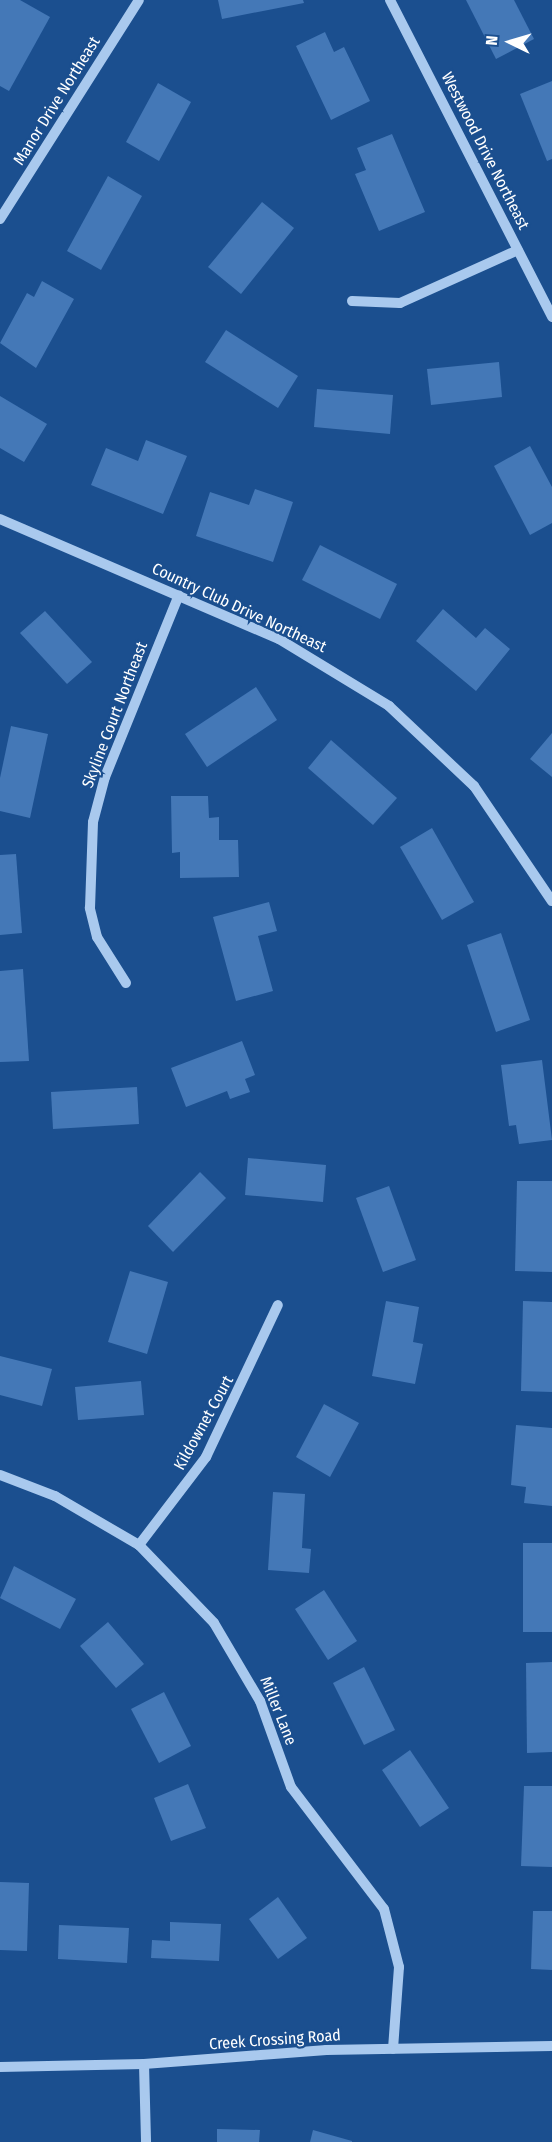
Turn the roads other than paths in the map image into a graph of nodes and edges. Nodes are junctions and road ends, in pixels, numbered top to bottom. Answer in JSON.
{"nodes":[{"id":1,"x":139,"y":0,"type":"edge"},
{"id":2,"x":390,"y":0,"type":"edge"},
{"id":3,"x":0,"y":219,"type":"edge"},
{"id":4,"x":518,"y":250,"type":"junction"},
{"id":5,"x":352,"y":301,"type":"dead end"},
{"id":6,"x":552,"y":317,"type":"edge"},
{"id":7,"x":0,"y":519,"type":"edge"},
{"id":8,"x":179,"y":595,"type":"junction"},
{"id":9,"x":552,"y":901,"type":"edge"},
{"id":10,"x":126,"y":983,"type":"dead end"},
{"id":11,"x":278,"y":1305,"type":"dead end"},
{"id":12,"x":0,"y":1475,"type":"edge"},
{"id":13,"x":139,"y":1545,"type":"junction"},
{"id":14,"x":552,"y":2046,"type":"edge"},
{"id":15,"x":393,"y":2049,"type":"junction"},
{"id":16,"x":144,"y":2064,"type":"junction"},
{"id":17,"x":0,"y":2067,"type":"edge"},
{"id":18,"x":146,"y":2142,"type":"edge"}],
"edges":[{"from":1,"to":3,"type":"street","name":"Manor Drive Northeast"},
{"from":2,"to":4,"type":"street","name":"Westwood Drive Northeast"},
{"from":4,"to":5,"type":"street"},
{"from":4,"to":6,"type":"street","name":"Westwood Drive Northeast"},
{"from":7,"to":8,"type":"street","name":"Country Club Drive Northeast"},
{"from":8,"to":9,"type":"street","name":"Country Club Drive Northeast"},
{"from":8,"to":10,"type":"street","name":"Skyline Court Northeast"},
{"from":11,"to":13,"type":"street","name":"Kildownet Court"},
{"from":12,"to":13,"type":"street","name":"Miller Lane"},
{"from":13,"to":15,"type":"street","name":"Miller Lane"},
{"from":14,"to":15,"type":"street","name":"Creek Crossing Road"},
{"from":15,"to":16,"type":"street","name":"Creek Crossing Road"},
{"from":16,"to":17,"type":"street","name":"Creek Crossing Road"},
{"from":16,"to":18,"type":"street"}]}
